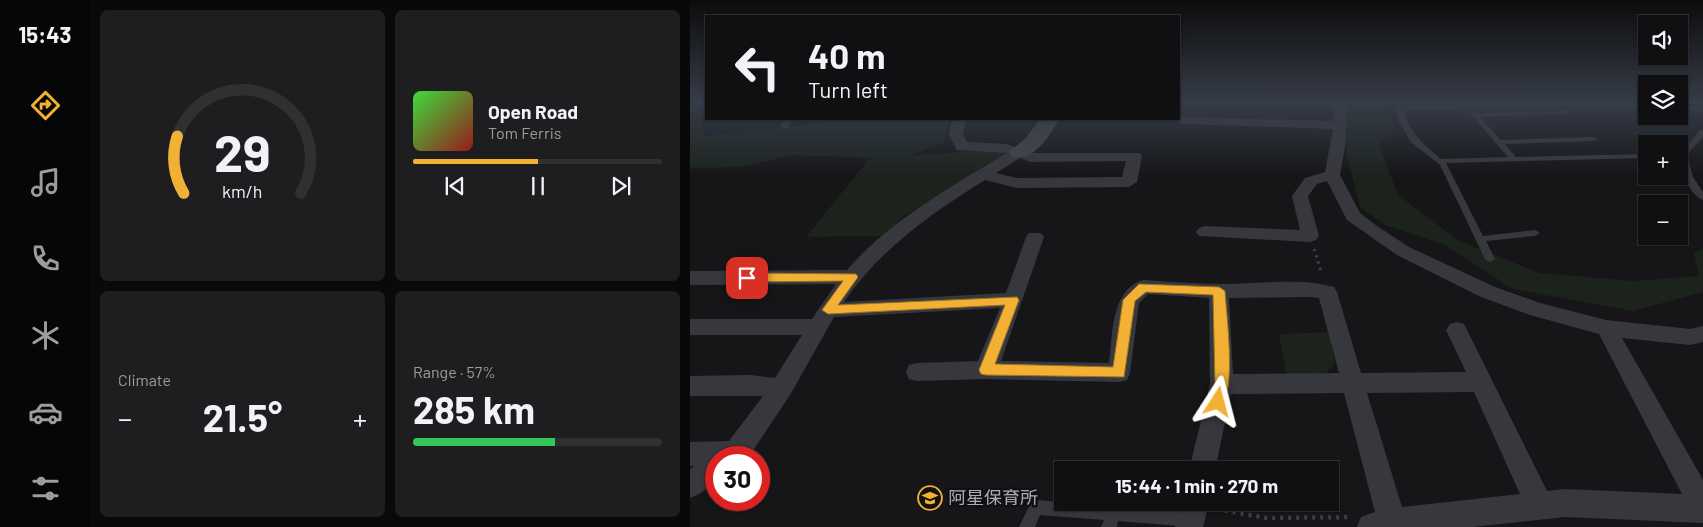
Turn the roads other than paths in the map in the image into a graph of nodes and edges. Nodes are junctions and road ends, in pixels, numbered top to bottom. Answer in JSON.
{"nodes":[{"id":1,"x":957,"y":127,"type":"edge"},
{"id":2,"x":1044,"y":127,"type":"edge"},
{"id":3,"x":1340,"y":127,"type":"edge"},
{"id":4,"x":1406,"y":127,"type":"edge"},
{"id":5,"x":1485,"y":127,"type":"edge"},
{"id":6,"x":1703,"y":132,"type":"edge"},
{"id":7,"x":1594,"y":139,"type":"dead end"},
{"id":8,"x":1499,"y":142,"type":"junction"},
{"id":9,"x":1688,"y":147,"type":"edge"},
{"id":10,"x":1020,"y":152,"type":"junction"},
{"id":11,"x":1638,"y":156,"type":"edge"},
{"id":12,"x":1515,"y":160,"type":"junction"},
{"id":13,"x":1438,"y":161,"type":"junction"},
{"id":14,"x":1688,"y":173,"type":"edge"},
{"id":15,"x":983,"y":175,"type":"junction"},
{"id":16,"x":1332,"y":175,"type":"junction"},
{"id":17,"x":1703,"y":197,"type":"edge"},
{"id":18,"x":1205,"y":232,"type":"dead end"},
{"id":19,"x":1535,"y":233,"type":"dead end"},
{"id":20,"x":1035,"y":237,"type":"dead end"},
{"id":21,"x":1480,"y":239,"type":"junction"},
{"id":22,"x":1490,"y":259,"type":"dead end"},
{"id":23,"x":852,"y":277,"type":"junction"},
{"id":24,"x":691,"y":279,"type":"edge"},
{"id":25,"x":1219,"y":291,"type":"junction"},
{"id":26,"x":1013,"y":300,"type":"junction"},
{"id":27,"x":823,"y":319,"type":"junction"},
{"id":28,"x":690,"y":327,"type":"edge"},
{"id":29,"x":1606,"y":328,"type":"junction"},
{"id":30,"x":1457,"y":330,"type":"dead end"},
{"id":31,"x":1703,"y":334,"type":"edge"},
{"id":32,"x":986,"y":370,"type":"junction"},
{"id":33,"x":917,"y":372,"type":"dead end"},
{"id":34,"x":1482,"y":382,"type":"junction"},
{"id":35,"x":1222,"y":384,"type":"junction"},
{"id":36,"x":1353,"y":384,"type":"junction"},
{"id":37,"x":690,"y":386,"type":"edge"},
{"id":38,"x":782,"y":389,"type":"junction"},
{"id":39,"x":737,"y":446,"type":"edge"},
{"id":40,"x":690,"y":454,"type":"edge"},
{"id":41,"x":705,"y":456,"type":"edge"},
{"id":42,"x":1204,"y":461,"type":"edge"},
{"id":43,"x":705,"y":474,"type":"edge"},
{"id":44,"x":690,"y":484,"type":"edge"},
{"id":45,"x":1540,"y":506,"type":"junction"},
{"id":46,"x":1703,"y":508,"type":"edge"},
{"id":47,"x":1192,"y":513,"type":"edge"},
{"id":48,"x":1111,"y":520,"type":"edge"},
{"id":49,"x":1382,"y":524,"type":"edge"},
{"id":50,"x":1027,"y":527,"type":"edge"}],
"edges":[{"from":1,"to":10,"type":"street"},
{"from":2,"to":10,"type":"street"},
{"from":3,"to":16,"type":"street"},
{"from":4,"to":13,"type":"lane"},
{"from":5,"to":8,"type":"lane"},
{"from":6,"to":9,"type":"lane"},
{"from":7,"to":8,"type":"lane"},
{"from":8,"to":12,"type":"lane"},
{"from":10,"to":15,"type":"street"},
{"from":10,"to":15,"type":"street"},
{"from":11,"to":12,"type":"lane"},
{"from":12,"to":13,"type":"lane"},
{"from":13,"to":21,"type":"lane"},
{"from":14,"to":17,"type":"lane"},
{"from":15,"to":23,"type":"street"},
{"from":16,"to":18,"type":"street"},
{"from":16,"to":29,"type":"street"},
{"from":19,"to":21,"type":"lane"},
{"from":20,"to":26,"type":"street"},
{"from":21,"to":22,"type":"lane"},
{"from":23,"to":24,"type":"street"},
{"from":23,"to":27,"type":"street"},
{"from":25,"to":32,"type":"street"},
{"from":25,"to":35,"type":"street"},
{"from":25,"to":36,"type":"street"},
{"from":26,"to":27,"type":"street"},
{"from":26,"to":32,"type":"street"},
{"from":27,"to":28,"type":"street"},
{"from":27,"to":38,"type":"street"},
{"from":29,"to":31,"type":"street"},
{"from":29,"to":46,"type":"street"},
{"from":30,"to":34,"type":"street"},
{"from":32,"to":33,"type":"street"},
{"from":34,"to":36,"type":"street"},
{"from":34,"to":45,"type":"street"},
{"from":35,"to":36,"type":"street"},
{"from":35,"to":42,"type":"street"},
{"from":36,"to":49,"type":"street"},
{"from":37,"to":38,"type":"street"},
{"from":38,"to":39,"type":"street"},
{"from":40,"to":41,"type":"street"},
{"from":43,"to":44,"type":"street"},
{"from":45,"to":46,"type":"street"},
{"from":45,"to":49,"type":"street"},
{"from":47,"to":48,"type":"lane"},
{"from":48,"to":50,"type":"lane"}]}
